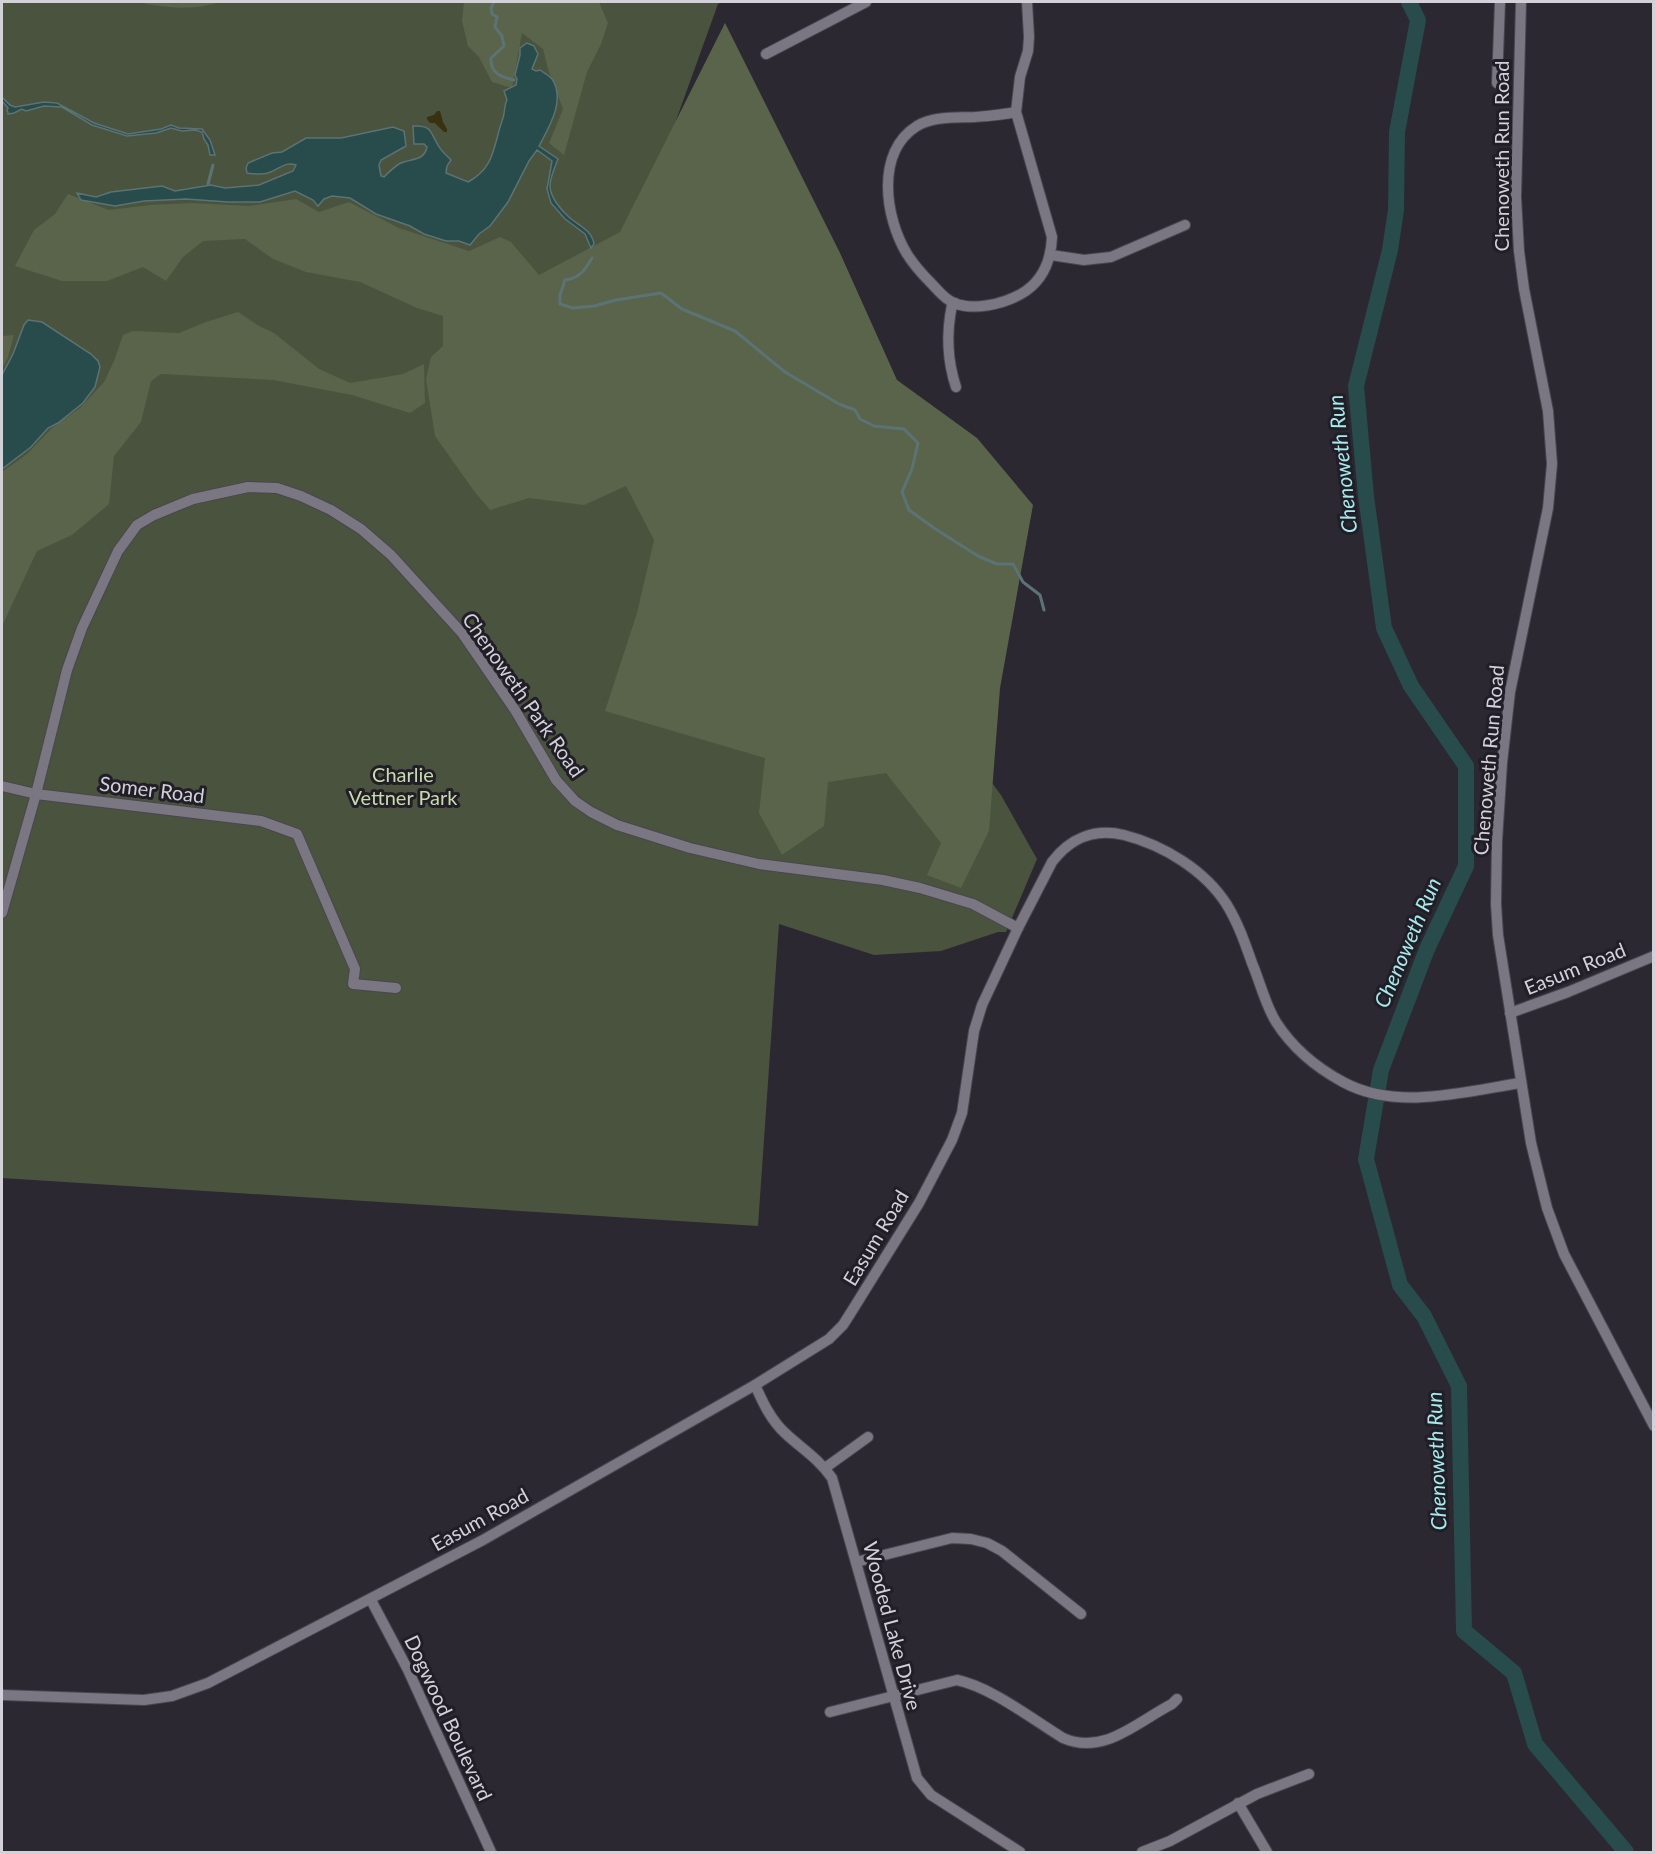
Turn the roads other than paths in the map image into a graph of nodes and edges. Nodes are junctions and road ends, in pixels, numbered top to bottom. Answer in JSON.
{"nodes":[{"id":1,"x":866,"y":2,"type":"edge"},
{"id":2,"x":1027,"y":2,"type":"edge"},
{"id":3,"x":1500,"y":2,"type":"edge"},
{"id":4,"x":1521,"y":2,"type":"edge"},
{"id":5,"x":766,"y":54,"type":"dead end"},
{"id":6,"x":1497,"y":83,"type":"dead end"},
{"id":7,"x":1016,"y":112,"type":"junction"},
{"id":8,"x":1185,"y":225,"type":"dead end"},
{"id":9,"x":1051,"y":255,"type":"junction"},
{"id":10,"x":955,"y":303,"type":"junction"},
{"id":11,"x":956,"y":387,"type":"dead end"},
{"id":12,"x":2,"y":786,"type":"edge"},
{"id":13,"x":36,"y":794,"type":"junction"},
{"id":14,"x":2,"y":912,"type":"edge"},
{"id":15,"x":1018,"y":928,"type":"junction"},
{"id":16,"x":1653,"y":956,"type":"edge"},
{"id":17,"x":396,"y":988,"type":"dead end"},
{"id":18,"x":1510,"y":1013,"type":"junction"},
{"id":19,"x":1520,"y":1083,"type":"junction"},
{"id":20,"x":755,"y":1385,"type":"junction"},
{"id":21,"x":1653,"y":1426,"type":"edge"},
{"id":22,"x":868,"y":1437,"type":"dead end"},
{"id":23,"x":825,"y":1468,"type":"junction"},
{"id":24,"x":856,"y":1562,"type":"junction"},
{"id":25,"x":371,"y":1600,"type":"junction"},
{"id":26,"x":1081,"y":1614,"type":"dead end"},
{"id":27,"x":2,"y":1695,"type":"edge"},
{"id":28,"x":892,"y":1696,"type":"junction"},
{"id":29,"x":1177,"y":1699,"type":"dead end"},
{"id":30,"x":830,"y":1712,"type":"dead end"},
{"id":31,"x":1309,"y":1774,"type":"dead end"},
{"id":32,"x":1238,"y":1803,"type":"junction"},
{"id":33,"x":491,"y":1852,"type":"edge"},
{"id":34,"x":1020,"y":1852,"type":"edge"},
{"id":35,"x":1143,"y":1852,"type":"edge"},
{"id":36,"x":1267,"y":1852,"type":"edge"}],
"edges":[{"from":1,"to":5,"type":"street"},
{"from":2,"to":7,"type":"street"},
{"from":3,"to":6,"type":"street"},
{"from":4,"to":18,"type":"street","name":"Chenoweth Run Road"},
{"from":7,"to":9,"type":"street"},
{"from":7,"to":10,"type":"street"},
{"from":8,"to":9,"type":"street"},
{"from":9,"to":10,"type":"street"},
{"from":10,"to":11,"type":"street"},
{"from":12,"to":13,"type":"street","name":"Somer Road"},
{"from":13,"to":14,"type":"street","name":"Chenoweth Park Road"},
{"from":13,"to":15,"type":"street","name":"Chenoweth Park Road"},
{"from":13,"to":17,"type":"street","name":"Somer Road"},
{"from":15,"to":19,"type":"street","name":"Easum Road"},
{"from":15,"to":20,"type":"street","name":"Easum Road"},
{"from":16,"to":18,"type":"street","name":"Easum Road"},
{"from":18,"to":19,"type":"street","name":"Chenoweth Run Road"},
{"from":19,"to":21,"type":"street","name":"Chenoweth Run Road"},
{"from":20,"to":23,"type":"street","name":"Wooded Lake Drive"},
{"from":20,"to":25,"type":"street","name":"Easum Road"},
{"from":22,"to":23,"type":"street"},
{"from":23,"to":24,"type":"street","name":"Wooded Lake Drive"},
{"from":24,"to":26,"type":"street"},
{"from":24,"to":28,"type":"street","name":"Wooded Lake Drive"},
{"from":25,"to":27,"type":"street","name":"Easum Road"},
{"from":25,"to":33,"type":"street","name":"Dogwood Boulevard"},
{"from":28,"to":29,"type":"street"},
{"from":28,"to":30,"type":"street"},
{"from":28,"to":34,"type":"street","name":"Wooded Lake Drive"},
{"from":31,"to":32,"type":"street"},
{"from":32,"to":35,"type":"street"},
{"from":32,"to":36,"type":"street"}]}
